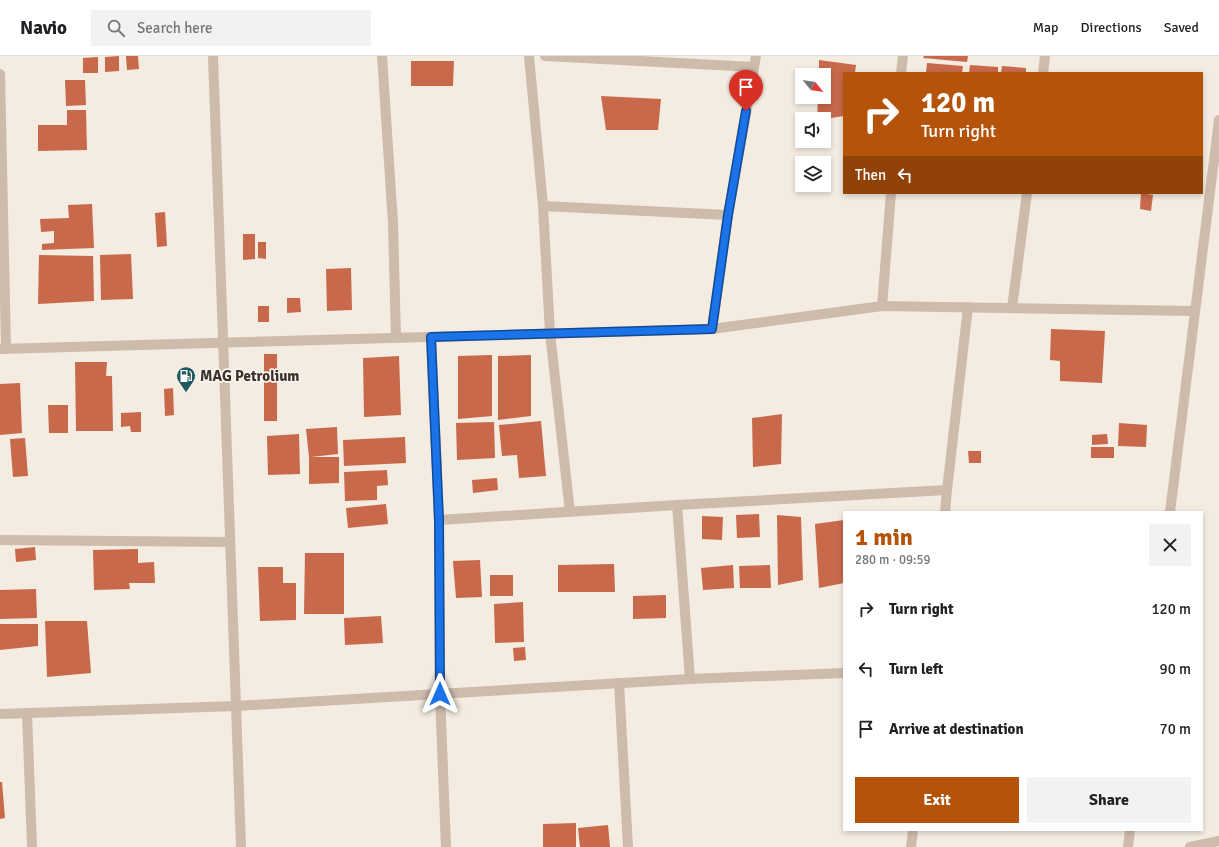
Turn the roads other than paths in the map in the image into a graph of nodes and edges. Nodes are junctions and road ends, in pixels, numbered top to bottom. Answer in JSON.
{"nodes":[{"id":1,"x":213,"y":56,"type":"edge"},
{"id":2,"x":382,"y":56,"type":"edge"},
{"id":3,"x":529,"y":56,"type":"edge"},
{"id":4,"x":545,"y":56,"type":"edge"},
{"id":5,"x":756,"y":56,"type":"edge"},
{"id":6,"x":903,"y":56,"type":"edge"},
{"id":7,"x":1045,"y":56,"type":"edge"},
{"id":8,"x":754,"y":67,"type":"junction"},
{"id":9,"x":901,"y":72,"type":"edge"},
{"id":10,"x":1043,"y":72,"type":"edge"},
{"id":11,"x":0,"y":74,"type":"edge"},
{"id":12,"x":1219,"y":120,"type":"edge"},
{"id":13,"x":1219,"y":124,"type":"edge"},
{"id":14,"x":892,"y":194,"type":"edge"},
{"id":15,"x":1027,"y":194,"type":"edge"},
{"id":16,"x":543,"y":206,"type":"junction"},
{"id":17,"x":728,"y":215,"type":"junction"},
{"id":18,"x":882,"y":306,"type":"junction"},
{"id":19,"x":968,"y":307,"type":"junction"},
{"id":20,"x":1012,"y":308,"type":"junction"},
{"id":21,"x":1195,"y":311,"type":"junction"},
{"id":22,"x":712,"y":329,"type":"junction"},
{"id":23,"x":550,"y":333,"type":"junction"},
{"id":24,"x":431,"y":337,"type":"junction"},
{"id":25,"x":396,"y":338,"type":"junction"},
{"id":26,"x":222,"y":343,"type":"junction"},
{"id":27,"x":3,"y":349,"type":"edge"},
{"id":28,"x":947,"y":490,"type":"junction"},
{"id":29,"x":677,"y":505,"type":"junction"},
{"id":30,"x":946,"y":511,"type":"edge"},
{"id":31,"x":1170,"y":511,"type":"edge"},
{"id":32,"x":570,"y":512,"type":"junction"},
{"id":33,"x":439,"y":520,"type":"junction"},
{"id":34,"x":0,"y":540,"type":"edge"},
{"id":35,"x":230,"y":542,"type":"junction"},
{"id":36,"x":843,"y":673,"type":"edge"},
{"id":37,"x":690,"y":678,"type":"junction"},
{"id":38,"x":619,"y":683,"type":"junction"},
{"id":39,"x":440,"y":694,"type":"junction"},
{"id":40,"x":236,"y":706,"type":"junction"},
{"id":41,"x":27,"y":713,"type":"junction"},
{"id":42,"x":0,"y":714,"type":"edge"},
{"id":43,"x":913,"y":831,"type":"edge"},
{"id":44,"x":1130,"y":831,"type":"edge"},
{"id":45,"x":1219,"y":841,"type":"edge"},
{"id":46,"x":32,"y":847,"type":"edge"},
{"id":47,"x":240,"y":847,"type":"edge"},
{"id":48,"x":446,"y":847,"type":"edge"},
{"id":49,"x":628,"y":847,"type":"edge"},
{"id":50,"x":911,"y":847,"type":"edge"},
{"id":51,"x":1128,"y":847,"type":"edge"},
{"id":52,"x":1190,"y":847,"type":"edge"}],
"edges":[{"from":1,"to":26,"type":"street"},
{"from":2,"to":25,"type":"street"},
{"from":3,"to":16,"type":"street"},
{"from":4,"to":8,"type":"street"},
{"from":5,"to":8,"type":"street"},
{"from":6,"to":9,"type":"street"},
{"from":7,"to":10,"type":"street"},
{"from":8,"to":17,"type":"street"},
{"from":11,"to":27,"type":"street"},
{"from":12,"to":13,"type":"street"},
{"from":13,"to":21,"type":"street"},
{"from":14,"to":18,"type":"street"},
{"from":15,"to":20,"type":"street"},
{"from":16,"to":17,"type":"street"},
{"from":16,"to":23,"type":"street"},
{"from":17,"to":22,"type":"street"},
{"from":18,"to":19,"type":"street"},
{"from":18,"to":22,"type":"street"},
{"from":19,"to":20,"type":"street"},
{"from":19,"to":28,"type":"street"},
{"from":20,"to":21,"type":"street"},
{"from":21,"to":31,"type":"street"},
{"from":22,"to":23,"type":"street"},
{"from":23,"to":24,"type":"street"},
{"from":23,"to":32,"type":"street"},
{"from":24,"to":25,"type":"street"},
{"from":24,"to":33,"type":"street"},
{"from":25,"to":26,"type":"street"},
{"from":26,"to":27,"type":"street"},
{"from":26,"to":35,"type":"street"},
{"from":28,"to":29,"type":"street"},
{"from":28,"to":30,"type":"street"},
{"from":29,"to":32,"type":"street"},
{"from":29,"to":37,"type":"street"},
{"from":32,"to":33,"type":"street"},
{"from":33,"to":39,"type":"street"},
{"from":34,"to":35,"type":"street"},
{"from":35,"to":40,"type":"street"},
{"from":36,"to":37,"type":"street"},
{"from":37,"to":38,"type":"street"},
{"from":38,"to":39,"type":"street"},
{"from":38,"to":49,"type":"street"},
{"from":39,"to":40,"type":"street"},
{"from":39,"to":48,"type":"street"},
{"from":40,"to":41,"type":"street"},
{"from":40,"to":47,"type":"street"},
{"from":41,"to":42,"type":"street"},
{"from":41,"to":46,"type":"street"},
{"from":43,"to":50,"type":"street"},
{"from":44,"to":51,"type":"street"},
{"from":45,"to":52,"type":"street"}]}
